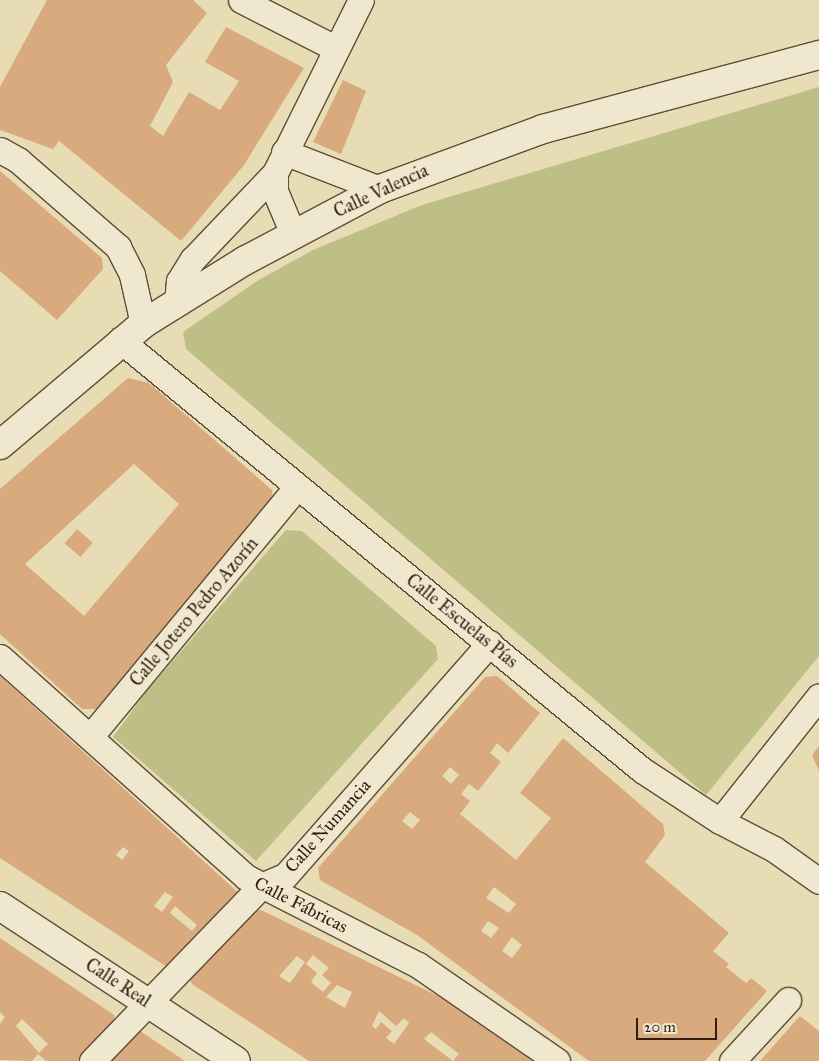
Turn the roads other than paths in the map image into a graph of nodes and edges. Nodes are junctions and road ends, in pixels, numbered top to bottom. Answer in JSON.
{"nodes":[{"id":1,"x":241,"y":0,"type":"edge"},
{"id":2,"x":361,"y":0,"type":"edge"},
{"id":3,"x":335,"y":48,"type":"junction"},
{"id":4,"x":819,"y":55,"type":"edge"},
{"id":5,"x":0,"y":150,"type":"edge"},
{"id":6,"x":280,"y":162,"type":"junction"},
{"id":7,"x":380,"y":189,"type":"junction"},
{"id":8,"x":293,"y":234,"type":"junction"},
{"id":9,"x":177,"y":303,"type":"junction"},
{"id":10,"x":142,"y":324,"type":"junction"},
{"id":11,"x":120,"y":340,"type":"junction"},
{"id":12,"x":0,"y":445,"type":"edge"},
{"id":13,"x":297,"y":487,"type":"junction"},
{"id":14,"x":490,"y":643,"type":"junction"},
{"id":15,"x":0,"y":657,"type":"edge"},
{"id":16,"x":819,"y":696,"type":"edge"},
{"id":17,"x":90,"y":737,"type":"junction"},
{"id":18,"x":720,"y":821,"type":"junction"},
{"id":19,"x":819,"y":881,"type":"edge"},
{"id":20,"x":261,"y":886,"type":"junction"},
{"id":21,"x":0,"y":906,"type":"edge"},
{"id":22,"x":788,"y":1000,"type":"dead end"},
{"id":23,"x":148,"y":1002,"type":"junction"},
{"id":24,"x":92,"y":1061,"type":"edge"},
{"id":25,"x":236,"y":1061,"type":"edge"},
{"id":26,"x":558,"y":1061,"type":"edge"},
{"id":27,"x":732,"y":1061,"type":"edge"}],
"edges":[{"from":1,"to":3,"type":"street"},
{"from":2,"to":3,"type":"street"},
{"from":3,"to":6,"type":"street"},
{"from":4,"to":7,"type":"main road","name":"Calle Valencia"},
{"from":5,"to":10,"type":"street"},
{"from":6,"to":7,"type":"street"},
{"from":6,"to":8,"type":"street"},
{"from":6,"to":9,"type":"street"},
{"from":7,"to":8,"type":"main road","name":"Calle Valencia"},
{"from":8,"to":9,"type":"main road","name":"Calle Valencia"},
{"from":9,"to":10,"type":"main road","name":"Calle Valencia"},
{"from":10,"to":11,"type":"main road","name":"Calle Valencia"},
{"from":11,"to":12,"type":"main road","name":"Calle Valencia"},
{"from":11,"to":13,"type":"street","name":"Calle Escuelas Pías"},
{"from":13,"to":14,"type":"street","name":"Calle Escuelas Pías"},
{"from":13,"to":17,"type":"street","name":"Calle Jotero Pedro Azorín"},
{"from":14,"to":18,"type":"street","name":"Calle Escuelas Pías"},
{"from":14,"to":20,"type":"street","name":"Calle Numancia"},
{"from":15,"to":17,"type":"street","name":"Calle Fábricas"},
{"from":16,"to":18,"type":"street"},
{"from":17,"to":20,"type":"street","name":"Calle Fábricas"},
{"from":18,"to":19,"type":"street","name":"Calle Escuelas Pías"},
{"from":20,"to":23,"type":"street","name":"Calle Numancia"},
{"from":20,"to":26,"type":"street","name":"Calle Fábricas"},
{"from":21,"to":23,"type":"main road","name":"Calle Real"},
{"from":22,"to":27,"type":"street"},
{"from":23,"to":24,"type":"street","name":"Calle Numancia"},
{"from":23,"to":25,"type":"main road","name":"Calle Real"}]}
